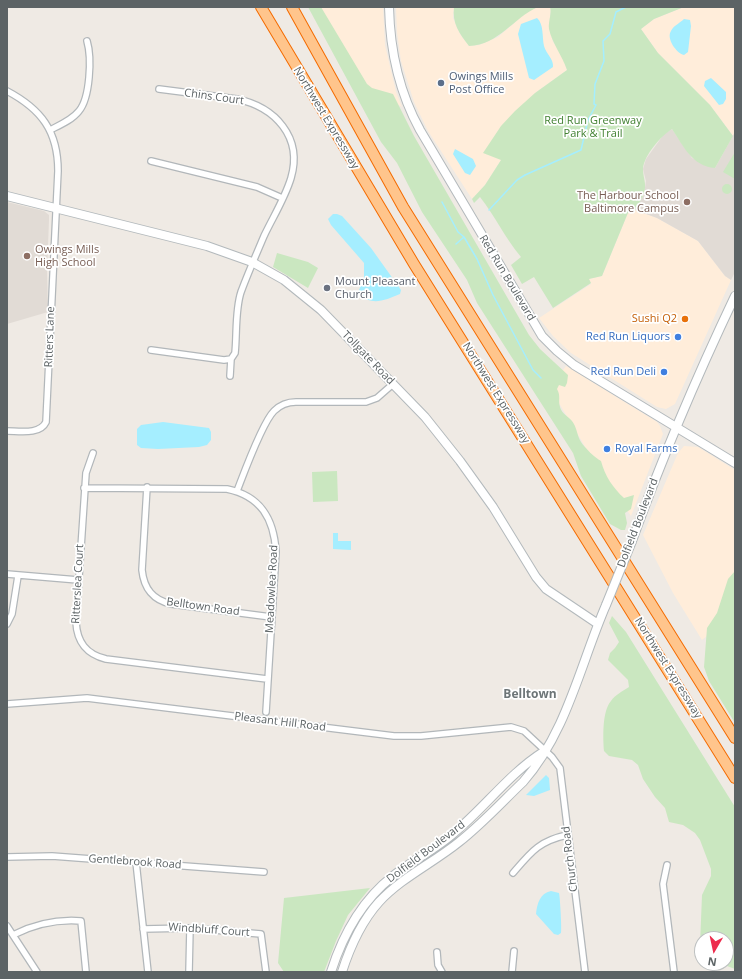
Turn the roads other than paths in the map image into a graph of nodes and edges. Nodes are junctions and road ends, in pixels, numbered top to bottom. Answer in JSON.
{"nodes":[{"id":1,"x":261,"y":7,"type":"edge"},
{"id":2,"x":292,"y":7,"type":"edge"},
{"id":3,"x":389,"y":7,"type":"edge"},
{"id":4,"x":87,"y":42,"type":"dead end"},
{"id":5,"x":159,"y":89,"type":"dead end"},
{"id":6,"x":7,"y":91,"type":"edge"},
{"id":7,"x":50,"y":130,"type":"junction"},
{"id":8,"x":151,"y":161,"type":"dead end"},
{"id":9,"x":7,"y":196,"type":"edge"},
{"id":10,"x":282,"y":198,"type":"junction"},
{"id":11,"x":56,"y":208,"type":"junction"},
{"id":12,"x":252,"y":262,"type":"junction"},
{"id":13,"x":735,"y":296,"type":"edge"},
{"id":14,"x":151,"y":350,"type":"dead end"},
{"id":15,"x":231,"y":359,"type":"junction"},
{"id":16,"x":230,"y":376,"type":"dead end"},
{"id":17,"x":393,"y":384,"type":"junction"},
{"id":18,"x":677,"y":427,"type":"junction"},
{"id":19,"x":7,"y":431,"type":"edge"},
{"id":20,"x":93,"y":453,"type":"dead end"},
{"id":21,"x":735,"y":463,"type":"edge"},
{"id":22,"x":146,"y":487,"type":"junction"},
{"id":23,"x":84,"y":488,"type":"junction"},
{"id":24,"x":237,"y":491,"type":"junction"},
{"id":25,"x":7,"y":574,"type":"edge"},
{"id":26,"x":18,"y":576,"type":"junction"},
{"id":27,"x":78,"y":580,"type":"junction"},
{"id":28,"x":271,"y":617,"type":"junction"},
{"id":29,"x":7,"y":624,"type":"edge"},
{"id":30,"x":598,"y":624,"type":"junction"},
{"id":31,"x":267,"y":679,"type":"junction"},
{"id":32,"x":7,"y":704,"type":"edge"},
{"id":33,"x":266,"y":712,"type":"dead end"},
{"id":34,"x":735,"y":738,"type":"edge"},
{"id":35,"x":546,"y":751,"type":"junction"},
{"id":36,"x":735,"y":778,"type":"edge"},
{"id":37,"x":567,"y":836,"type":"junction"},
{"id":38,"x":7,"y":857,"type":"edge"},
{"id":39,"x":136,"y":862,"type":"junction"},
{"id":40,"x":667,"y":865,"type":"dead end"},
{"id":41,"x":264,"y":872,"type":"dead end"},
{"id":42,"x":513,"y":873,"type":"dead end"},
{"id":43,"x":7,"y":926,"type":"edge"},
{"id":44,"x":190,"y":928,"type":"junction"},
{"id":45,"x":143,"y":929,"type":"junction"},
{"id":46,"x":13,"y":935,"type":"junction"},
{"id":47,"x":514,"y":951,"type":"dead end"},
{"id":48,"x":436,"y":952,"type":"dead end"},
{"id":49,"x":37,"y":972,"type":"edge"},
{"id":50,"x":86,"y":972,"type":"edge"},
{"id":51,"x":148,"y":972,"type":"edge"},
{"id":52,"x":189,"y":972,"type":"edge"},
{"id":53,"x":266,"y":972,"type":"edge"},
{"id":54,"x":331,"y":972,"type":"edge"},
{"id":55,"x":342,"y":972,"type":"edge"},
{"id":56,"x":442,"y":972,"type":"edge"},
{"id":57,"x":512,"y":972,"type":"edge"},
{"id":58,"x":585,"y":972,"type":"edge"},
{"id":59,"x":674,"y":972,"type":"edge"}],
"edges":[{"from":1,"to":36,"type":"highway","name":"Northwest Expressway"},
{"from":2,"to":34,"type":"highway","name":"Northwest Expressway"},
{"from":3,"to":18,"type":"main road","name":"Red Run Boulevard"},
{"from":4,"to":7,"type":"street"},
{"from":5,"to":10,"type":"street","name":"Chins Court"},
{"from":6,"to":7,"type":"street"},
{"from":7,"to":11,"type":"street","name":"Ritters Lane"},
{"from":8,"to":10,"type":"street"},
{"from":9,"to":11,"type":"main road","name":"Tollgate Road"},
{"from":10,"to":12,"type":"street","name":"Chins Court"},
{"from":11,"to":12,"type":"main road","name":"Tollgate Road"},
{"from":11,"to":19,"type":"street","name":"Ritters Lane"},
{"from":12,"to":15,"type":"street","name":"Chins Court"},
{"from":12,"to":17,"type":"main road","name":"Tollgate Road"},
{"from":13,"to":18,"type":"main road","name":"Dolfield Boulevard"},
{"from":14,"to":15,"type":"street"},
{"from":15,"to":16,"type":"street","name":"Chins Court"},
{"from":17,"to":24,"type":"street"},
{"from":17,"to":30,"type":"main road","name":"Tollgate Road"},
{"from":18,"to":21,"type":"main road","name":"Red Run Boulevard"},
{"from":18,"to":30,"type":"main road","name":"Dolfield Boulevard","bridge":true},
{"from":20,"to":23,"type":"street","name":"Ritterslea Court"},
{"from":22,"to":23,"type":"street","name":"Meadowlea Road"},
{"from":22,"to":24,"type":"street","name":"Meadowlea Road"},
{"from":22,"to":28,"type":"street","name":"Belltown Road"},
{"from":23,"to":27,"type":"street","name":"Ritterslea Court"},
{"from":24,"to":28,"type":"street","name":"Meadowlea Road"},
{"from":25,"to":26,"type":"street"},
{"from":26,"to":27,"type":"street"},
{"from":26,"to":29,"type":"street"},
{"from":27,"to":31,"type":"street","name":"Ritterslea Court"},
{"from":28,"to":31,"type":"street","name":"Meadowlea Road"},
{"from":30,"to":35,"type":"main road","name":"Dolfield Boulevard"},
{"from":31,"to":33,"type":"street","name":"Meadowlea Road"},
{"from":32,"to":35,"type":"street","name":"Pleasant Hill Road"},
{"from":35,"to":37,"type":"street","name":"Church Road"},
{"from":35,"to":54,"type":"main road","name":"Dolfield Boulevard"},
{"from":35,"to":55,"type":"main road","name":"Dolfield Boulevard"},
{"from":37,"to":42,"type":"street"},
{"from":37,"to":58,"type":"street","name":"Church Road"},
{"from":38,"to":39,"type":"street","name":"Gentlebrook Road"},
{"from":39,"to":41,"type":"street","name":"Gentlebrook Road"},
{"from":39,"to":45,"type":"street"},
{"from":40,"to":59,"type":"street"},
{"from":43,"to":46,"type":"street"},
{"from":44,"to":45,"type":"street","name":"Windbluff Court"},
{"from":44,"to":52,"type":"street"},
{"from":44,"to":53,"type":"street","name":"Windbluff Court"},
{"from":45,"to":51,"type":"street"},
{"from":46,"to":49,"type":"street"},
{"from":46,"to":50,"type":"street"},
{"from":47,"to":57,"type":"street"},
{"from":48,"to":56,"type":"street"}]}
